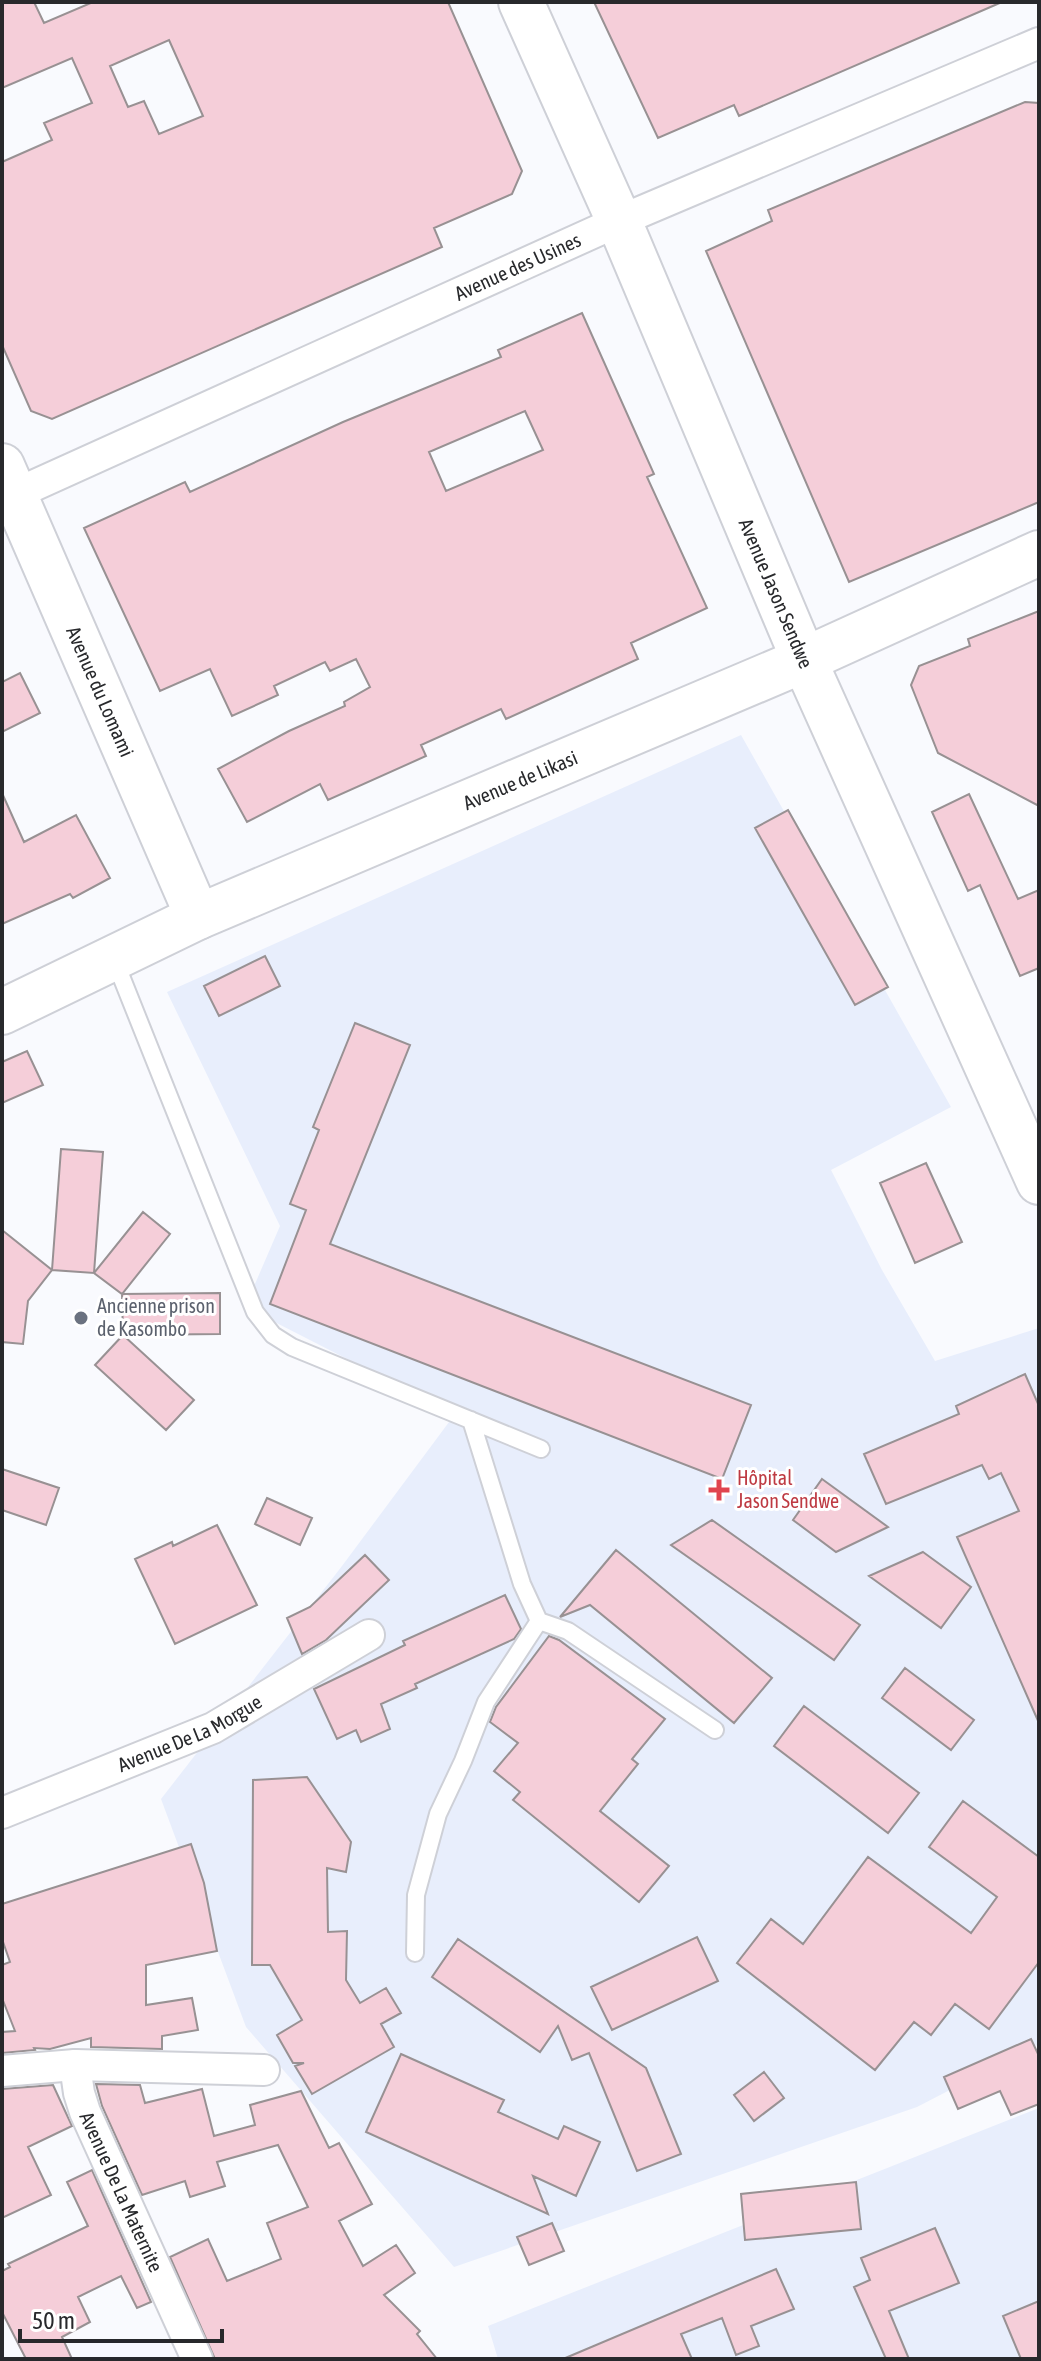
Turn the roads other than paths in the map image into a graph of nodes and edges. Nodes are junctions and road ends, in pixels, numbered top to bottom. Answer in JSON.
{"nodes":[{"id":1,"x":521,"y":2,"type":"edge"},
{"id":2,"x":1039,"y":43,"type":"edge"},
{"id":3,"x":619,"y":221,"type":"junction"},
{"id":4,"x":6,"y":487,"type":"edge"},
{"id":5,"x":1039,"y":553,"type":"edge"},
{"id":6,"x":804,"y":660,"type":"junction"},
{"id":7,"x":198,"y":917,"type":"junction"},
{"id":8,"x":115,"y":959,"type":"junction"},
{"id":9,"x":2,"y":1012,"type":"edge"},
{"id":10,"x":1039,"y":1182,"type":"edge"},
{"id":11,"x":471,"y":1420,"type":"junction"},
{"id":12,"x":541,"y":1449,"type":"dead end"},
{"id":13,"x":539,"y":1621,"type":"junction"},
{"id":14,"x":369,"y":1635,"type":"dead end"},
{"id":15,"x":715,"y":1730,"type":"dead end"},
{"id":16,"x":2,"y":1813,"type":"edge"},
{"id":17,"x":415,"y":1953,"type":"dead end"},
{"id":18,"x":75,"y":2065,"type":"junction"},
{"id":19,"x":264,"y":2070,"type":"dead end"},
{"id":20,"x":2,"y":2071,"type":"edge"},
{"id":21,"x":197,"y":2359,"type":"edge"}],
"edges":[{"from":1,"to":3,"type":"main road","name":"Avenue Jason Sendwe"},
{"from":2,"to":3,"type":"street","name":"Avenue des Usines"},
{"from":3,"to":4,"type":"street","name":"Avenue des Usines"},
{"from":3,"to":6,"type":"main road","name":"Avenue Jason Sendwe"},
{"from":4,"to":7,"type":"main road","name":"Avenue du Lomami"},
{"from":5,"to":6,"type":"main road","name":"Avenue de Likasi"},
{"from":6,"to":7,"type":"main road","name":"Avenue de Likasi"},
{"from":6,"to":10,"type":"main road","name":"Avenue Jason Sendwe"},
{"from":7,"to":8,"type":"main road","name":"Avenue de Likasi"},
{"from":8,"to":9,"type":"main road","name":"Avenue de Likasi"},
{"from":8,"to":11,"type":"lane"},
{"from":11,"to":12,"type":"lane"},
{"from":11,"to":13,"type":"lane"},
{"from":13,"to":15,"type":"lane"},
{"from":13,"to":17,"type":"lane"},
{"from":14,"to":16,"type":"street","name":"Avenue De La Morgue"},
{"from":18,"to":19,"type":"street"},
{"from":18,"to":20,"type":"street"},
{"from":18,"to":21,"type":"street","name":"Avenue De La Maternite"}]}
